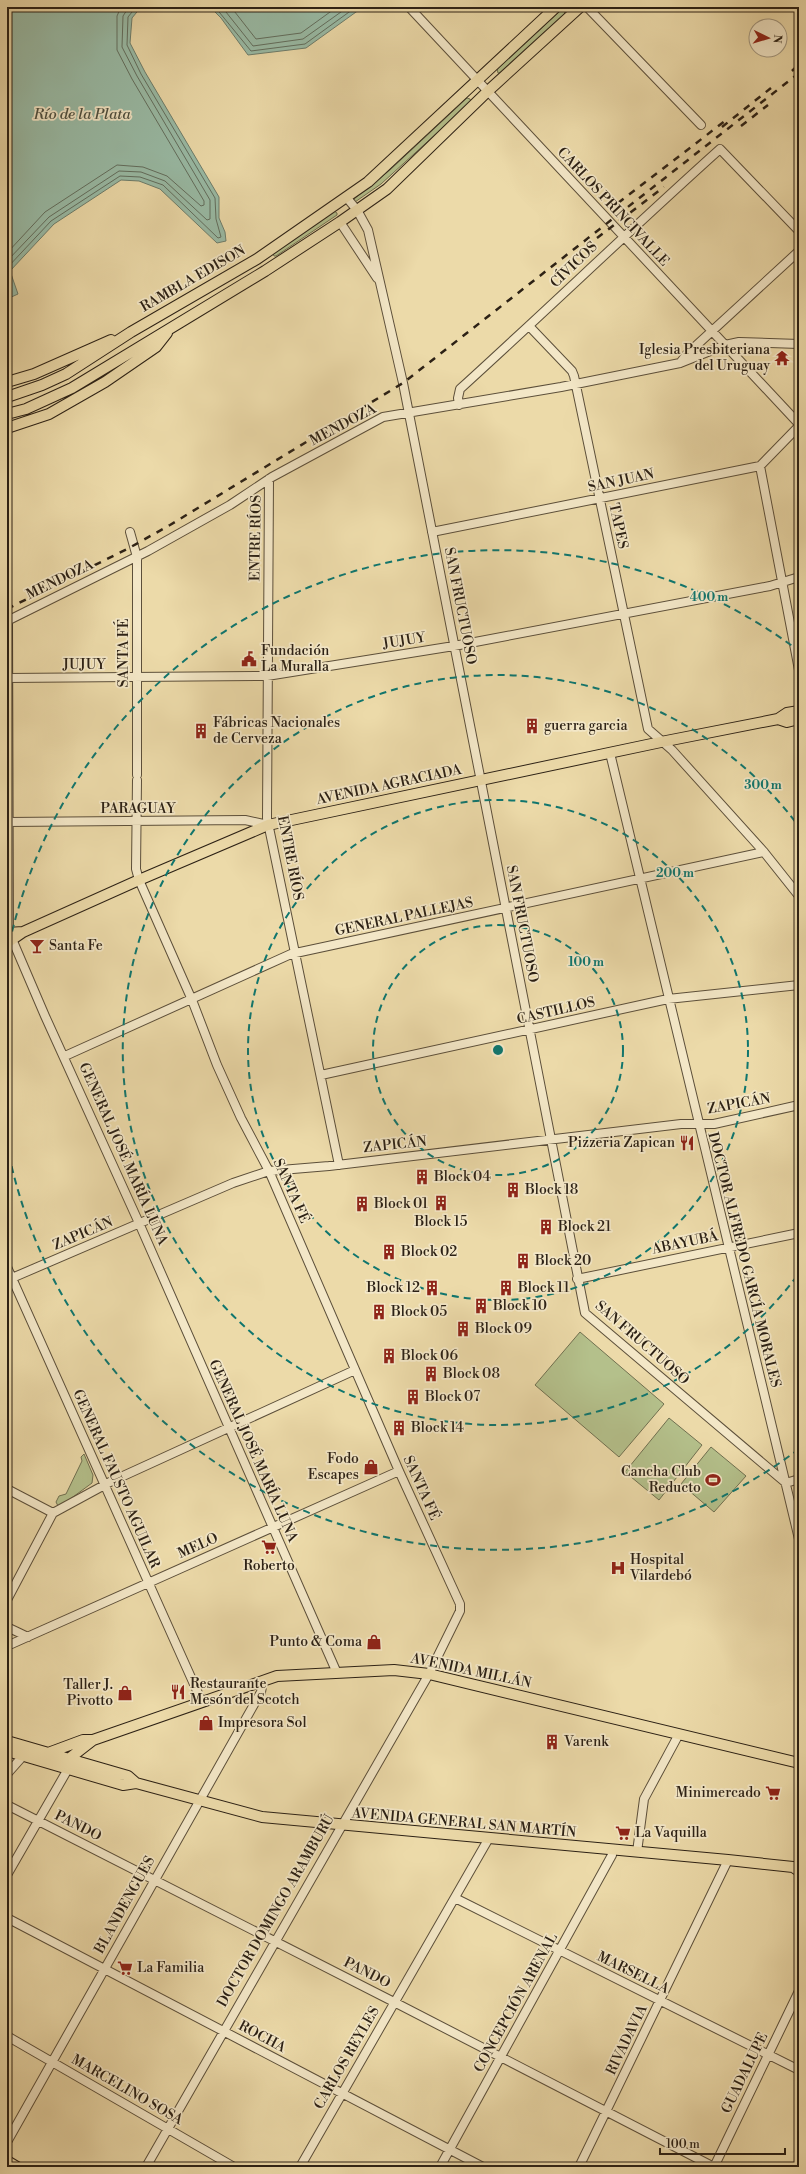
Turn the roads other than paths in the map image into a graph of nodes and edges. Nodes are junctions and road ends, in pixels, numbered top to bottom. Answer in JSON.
{"nodes":[{"id":1,"x":409,"y":7,"type":"edge"},
{"id":2,"x":556,"y":7,"type":"edge"},
{"id":3,"x":580,"y":7,"type":"edge"},
{"id":4,"x":587,"y":7,"type":"edge"},
{"id":5,"x":478,"y":81,"type":"junction"},
{"id":6,"x":488,"y":91,"type":"junction"},
{"id":7,"x":701,"y":125,"type":"dead end"},
{"id":8,"x":346,"y":197,"type":"junction"},
{"id":9,"x":357,"y":210,"type":"junction"},
{"id":10,"x":340,"y":222,"type":"junction"},
{"id":11,"x":799,"y":231,"type":"edge"},
{"id":12,"x":623,"y":236,"type":"junction"},
{"id":13,"x":799,"y":251,"type":"edge"},
{"id":14,"x":380,"y":282,"type":"junction"},
{"id":15,"x":529,"y":326,"type":"junction"},
{"id":16,"x":170,"y":328,"type":"junction"},
{"id":17,"x":712,"y":331,"type":"junction"},
{"id":18,"x":131,"y":332,"type":"junction"},
{"id":19,"x":799,"y":344,"type":"edge"},
{"id":20,"x":725,"y":345,"type":"junction"},
{"id":21,"x":680,"y":363,"type":"junction"},
{"id":22,"x":7,"y":382,"type":"edge"},
{"id":23,"x":576,"y":384,"type":"junction"},
{"id":24,"x":7,"y":397,"type":"edge"},
{"id":25,"x":459,"y":406,"type":"junction"},
{"id":26,"x":7,"y":414,"type":"edge"},
{"id":27,"x":409,"y":414,"type":"junction"},
{"id":28,"x":799,"y":425,"type":"edge"},
{"id":29,"x":7,"y":428,"type":"edge"},
{"id":30,"x":760,"y":466,"type":"junction"},
{"id":31,"x":269,"y":479,"type":"junction"},
{"id":32,"x":599,"y":499,"type":"junction"},
{"id":33,"x":130,"y":532,"type":"dead end"},
{"id":34,"x":432,"y":532,"type":"junction"},
{"id":35,"x":137,"y":557,"type":"junction"},
{"id":36,"x":799,"y":577,"type":"edge"},
{"id":37,"x":782,"y":582,"type":"junction"},
{"id":38,"x":623,"y":614,"type":"junction"},
{"id":39,"x":7,"y":621,"type":"edge"},
{"id":40,"x":454,"y":646,"type":"junction"},
{"id":41,"x":799,"y":670,"type":"edge"},
{"id":42,"x":267,"y":676,"type":"junction"},
{"id":43,"x":138,"y":677,"type":"junction"},
{"id":44,"x":8,"y":678,"type":"edge"},
{"id":45,"x":799,"y":711,"type":"edge"},
{"id":46,"x":778,"y":719,"type":"junction"},
{"id":47,"x":799,"y":720,"type":"edge"},
{"id":48,"x":662,"y":742,"type":"junction"},
{"id":49,"x":610,"y":752,"type":"junction"},
{"id":50,"x":481,"y":780,"type":"junction"},
{"id":51,"x":8,"y":822,"type":"edge"},
{"id":52,"x":137,"y":822,"type":"junction"},
{"id":53,"x":268,"y":824,"type":"junction"},
{"id":54,"x":764,"y":852,"type":"junction"},
{"id":55,"x":139,"y":880,"type":"junction"},
{"id":56,"x":640,"y":880,"type":"junction"},
{"id":57,"x":799,"y":896,"type":"edge"},
{"id":58,"x":506,"y":909,"type":"junction"},
{"id":59,"x":9,"y":937,"type":"edge"},
{"id":60,"x":296,"y":953,"type":"junction"},
{"id":61,"x":799,"y":985,"type":"edge"},
{"id":62,"x":668,"y":999,"type":"junction"},
{"id":63,"x":192,"y":1000,"type":"junction"},
{"id":64,"x":530,"y":1031,"type":"junction"},
{"id":65,"x":65,"y":1056,"type":"junction"},
{"id":66,"x":321,"y":1074,"type":"junction"},
{"id":67,"x":799,"y":1105,"type":"edge"},
{"id":68,"x":697,"y":1123,"type":"junction"},
{"id":69,"x":552,"y":1140,"type":"junction"},
{"id":70,"x":338,"y":1165,"type":"junction"},
{"id":71,"x":269,"y":1171,"type":"junction"},
{"id":72,"x":139,"y":1223,"type":"junction"},
{"id":73,"x":799,"y":1233,"type":"edge"},
{"id":74,"x":728,"y":1248,"type":"junction"},
{"id":75,"x":7,"y":1267,"type":"edge"},
{"id":76,"x":577,"y":1279,"type":"junction"},
{"id":77,"x":9,"y":1280,"type":"edge"},
{"id":78,"x":355,"y":1370,"type":"junction"},
{"id":79,"x":229,"y":1428,"type":"junction"},
{"id":80,"x":399,"y":1471,"type":"junction"},
{"id":81,"x":799,"y":1480,"type":"edge"},
{"id":82,"x":786,"y":1483,"type":"junction"},
{"id":83,"x":104,"y":1484,"type":"junction"},
{"id":84,"x":7,"y":1489,"type":"edge"},
{"id":85,"x":53,"y":1513,"type":"junction"},
{"id":86,"x":273,"y":1527,"type":"junction"},
{"id":87,"x":799,"y":1539,"type":"edge"},
{"id":88,"x":148,"y":1582,"type":"junction"},
{"id":89,"x":7,"y":1600,"type":"edge"},
{"id":90,"x":460,"y":1604,"type":"joint"},
{"id":91,"x":7,"y":1627,"type":"edge"},
{"id":92,"x":28,"y":1637,"type":"junction"},
{"id":93,"x":7,"y":1646,"type":"edge"},
{"id":94,"x":337,"y":1673,"type":"junction"},
{"id":95,"x":429,"y":1674,"type":"junction"},
{"id":96,"x":263,"y":1681,"type":"junction"},
{"id":97,"x":202,"y":1702,"type":"junction"},
{"id":98,"x":679,"y":1734,"type":"junction"},
{"id":99,"x":93,"y":1740,"type":"junction"},
{"id":100,"x":7,"y":1741,"type":"edge"},
{"id":101,"x":7,"y":1751,"type":"edge"},
{"id":102,"x":48,"y":1753,"type":"junction"},
{"id":103,"x":23,"y":1756,"type":"junction"},
{"id":104,"x":799,"y":1763,"type":"edge"},
{"id":105,"x":66,"y":1764,"type":"junction"},
{"id":106,"x":7,"y":1774,"type":"edge"},
{"id":107,"x":200,"y":1801,"type":"junction"},
{"id":108,"x":7,"y":1805,"type":"edge"},
{"id":109,"x":38,"y":1821,"type":"junction"},
{"id":110,"x":341,"y":1826,"type":"junction"},
{"id":111,"x":489,"y":1838,"type":"junction"},
{"id":112,"x":612,"y":1851,"type":"junction"},
{"id":113,"x":637,"y":1852,"type":"junction"},
{"id":114,"x":728,"y":1860,"type":"junction"},
{"id":115,"x":797,"y":1868,"type":"edge"},
{"id":116,"x":7,"y":1875,"type":"edge"},
{"id":117,"x":155,"y":1879,"type":"junction"},
{"id":118,"x":455,"y":1898,"type":"junction"},
{"id":119,"x":7,"y":1918,"type":"edge"},
{"id":120,"x":274,"y":1941,"type":"junction"},
{"id":121,"x":560,"y":1951,"type":"junction"},
{"id":122,"x":105,"y":1969,"type":"junction"},
{"id":123,"x":799,"y":1991,"type":"edge"},
{"id":124,"x":660,"y":2001,"type":"junction"},
{"id":125,"x":394,"y":2002,"type":"junction"},
{"id":126,"x":223,"y":2031,"type":"junction"},
{"id":127,"x":7,"y":2036,"type":"edge"},
{"id":128,"x":768,"y":2055,"type":"junction"},
{"id":129,"x":501,"y":2056,"type":"junction"},
{"id":130,"x":52,"y":2061,"type":"junction"},
{"id":131,"x":799,"y":2070,"type":"edge"},
{"id":132,"x":341,"y":2094,"type":"junction"},
{"id":133,"x":606,"y":2111,"type":"junction"},
{"id":134,"x":167,"y":2128,"type":"junction"},
{"id":135,"x":7,"y":2142,"type":"edge"},
{"id":136,"x":450,"y":2150,"type":"junction"},
{"id":137,"x":7,"y":2161,"type":"edge"},
{"id":138,"x":17,"y":2167,"type":"edge"},
{"id":139,"x":146,"y":2167,"type":"edge"},
{"id":140,"x":234,"y":2167,"type":"edge"},
{"id":141,"x":300,"y":2167,"type":"edge"},
{"id":142,"x":440,"y":2167,"type":"edge"},
{"id":143,"x":483,"y":2167,"type":"edge"},
{"id":144,"x":579,"y":2167,"type":"edge"},
{"id":145,"x":714,"y":2167,"type":"edge"}],
"edges":[{"from":1,"to":5,"type":"street","name":"CARLOS PRINCIVALLE"},
{"from":2,"to":5,"type":"main road","name":"RAMBLA EDISON"},
{"from":3,"to":6,"type":"main road","name":"RAMBLA EDISON"},
{"from":4,"to":7,"type":"street"},
{"from":5,"to":6,"type":"street","name":"CARLOS PRINCIVALLE"},
{"from":5,"to":8,"type":"main road","name":"RAMBLA EDISON"},
{"from":6,"to":9,"type":"main road","name":"RAMBLA EDISON"},
{"from":6,"to":12,"type":"street","name":"CARLOS PRINCIVALLE"},
{"from":8,"to":9,"type":"street","name":"SAN FRUCTUOSO"},
{"from":8,"to":18,"type":"main road","name":"RAMBLA EDISON"},
{"from":9,"to":10,"type":"main road","name":"RAMBLA EDISON"},
{"from":9,"to":14,"type":"street","name":"SAN FRUCTUOSO"},
{"from":10,"to":14,"type":"street","name":"SAN FRUCTUOSO"},
{"from":10,"to":16,"type":"main road","name":"RAMBLA EDISON"},
{"from":11,"to":12,"type":"street","name":"CÍVICOS"},
{"from":12,"to":15,"type":"street","name":"CÍVICOS"},
{"from":12,"to":17,"type":"street","name":"CARLOS PRINCIVALLE"},
{"from":13,"to":17,"type":"street"},
{"from":14,"to":27,"type":"street","name":"SAN FRUCTUOSO"},
{"from":15,"to":23,"type":"street","name":"TAPES"},
{"from":15,"to":25,"type":"street","name":"CÍVICOS"},
{"from":16,"to":26,"type":"main road","name":"RAMBLA EDISON"},
{"from":16,"to":29,"type":"main road"},
{"from":17,"to":20,"type":"street","name":"CARLOS PRINCIVALLE"},
{"from":17,"to":21,"type":"street"},
{"from":18,"to":22,"type":"main road"},
{"from":18,"to":24,"type":"main road","name":"RAMBLA EDISON"},
{"from":19,"to":20,"type":"street","name":"MENDOZA"},
{"from":20,"to":21,"type":"street","name":"MENDOZA"},
{"from":20,"to":28,"type":"street","name":"CARLOS PRINCIVALLE"},
{"from":21,"to":23,"type":"street","name":"MENDOZA"},
{"from":23,"to":25,"type":"street","name":"MENDOZA"},
{"from":23,"to":32,"type":"street","name":"TAPES"},
{"from":25,"to":27,"type":"street","name":"MENDOZA"},
{"from":27,"to":31,"type":"street","name":"MENDOZA"},
{"from":27,"to":34,"type":"street","name":"SAN FRUCTUOSO"},
{"from":28,"to":30,"type":"street"},
{"from":30,"to":32,"type":"street","name":"SAN JUAN"},
{"from":30,"to":37,"type":"street"},
{"from":31,"to":35,"type":"street","name":"MENDOZA"},
{"from":31,"to":42,"type":"street","name":"ENTRE RÍOS"},
{"from":32,"to":34,"type":"street","name":"SAN JUAN"},
{"from":32,"to":38,"type":"street","name":"TAPES"},
{"from":33,"to":35,"type":"street","name":"SANTA FÉ"},
{"from":34,"to":40,"type":"street","name":"SAN FRUCTUOSO"},
{"from":35,"to":39,"type":"street","name":"MENDOZA"},
{"from":35,"to":43,"type":"street","name":"SANTA FÉ"},
{"from":36,"to":37,"type":"street","name":"JUJUY"},
{"from":37,"to":38,"type":"street","name":"JUJUY"},
{"from":37,"to":41,"type":"street"},
{"from":38,"to":40,"type":"street","name":"JUJUY"},
{"from":38,"to":48,"type":"street","name":"TAPES"},
{"from":39,"to":44,"type":"street","name":"GENERAL JOSÉ MARÍA LUNA"},
{"from":40,"to":42,"type":"street","name":"JUJUY"},
{"from":40,"to":50,"type":"street","name":"SAN FRUCTUOSO"},
{"from":42,"to":43,"type":"street","name":"JUJUY"},
{"from":42,"to":53,"type":"street","name":"ENTRE RÍOS"},
{"from":43,"to":44,"type":"street","name":"JUJUY"},
{"from":43,"to":52,"type":"street","name":"SANTA FÉ"},
{"from":44,"to":51,"type":"street","name":"GENERAL JOSÉ MARÍA LUNA"},
{"from":45,"to":46,"type":"main road","name":"AVENIDA AGRACIADA"},
{"from":46,"to":47,"type":"main road","name":"AVENIDA AGRACIADA"},
{"from":46,"to":48,"type":"main road","name":"AVENIDA AGRACIADA"},
{"from":48,"to":49,"type":"main road","name":"AVENIDA AGRACIADA"},
{"from":48,"to":54,"type":"street","name":"TAPES"},
{"from":49,"to":50,"type":"main road","name":"AVENIDA AGRACIADA"},
{"from":49,"to":56,"type":"street","name":"DOCTOR ALFREDO GARCÍA MORALES"},
{"from":50,"to":53,"type":"main road","name":"AVENIDA AGRACIADA"},
{"from":50,"to":58,"type":"street","name":"SAN FRUCTUOSO"},
{"from":51,"to":52,"type":"street","name":"PARAGUAY"},
{"from":51,"to":59,"type":"street","name":"GENERAL JOSÉ MARÍA LUNA"},
{"from":52,"to":53,"type":"street","name":"PARAGUAY"},
{"from":52,"to":55,"type":"street","name":"SANTA FÉ"},
{"from":53,"to":55,"type":"main road","name":"AVENIDA AGRACIADA"},
{"from":53,"to":60,"type":"street","name":"ENTRE RÍOS"},
{"from":54,"to":56,"type":"street","name":"GENERAL PALLEJAS"},
{"from":54,"to":57,"type":"street","name":"TAPES"},
{"from":55,"to":59,"type":"main road","name":"AVENIDA AGRACIADA"},
{"from":55,"to":63,"type":"street","name":"SANTA FÉ"},
{"from":56,"to":58,"type":"street","name":"GENERAL PALLEJAS"},
{"from":56,"to":62,"type":"street","name":"DOCTOR ALFREDO GARCÍA MORALES"},
{"from":58,"to":60,"type":"street","name":"GENERAL PALLEJAS"},
{"from":58,"to":64,"type":"street","name":"SAN FRUCTUOSO"},
{"from":59,"to":65,"type":"street","name":"GENERAL JOSÉ MARÍA LUNA"},
{"from":60,"to":63,"type":"street","name":"GENERAL PALLEJAS"},
{"from":60,"to":66,"type":"street","name":"ENTRE RÍOS"},
{"from":61,"to":62,"type":"street","name":"CASTILLOS"},
{"from":62,"to":64,"type":"street","name":"CASTILLOS"},
{"from":62,"to":68,"type":"street","name":"DOCTOR ALFREDO GARCÍA MORALES"},
{"from":63,"to":65,"type":"street","name":"GENERAL PALLEJAS"},
{"from":63,"to":71,"type":"street","name":"SANTA FÉ"},
{"from":64,"to":66,"type":"street","name":"CASTILLOS"},
{"from":64,"to":69,"type":"street","name":"SAN FRUCTUOSO"},
{"from":65,"to":72,"type":"street","name":"GENERAL JOSÉ MARÍA LUNA"},
{"from":66,"to":70,"type":"street","name":"ENTRE RÍOS"},
{"from":67,"to":68,"type":"street","name":"ZAPICÁN"},
{"from":68,"to":69,"type":"street","name":"ZAPICÁN"},
{"from":68,"to":74,"type":"street","name":"DOCTOR ALFREDO GARCÍA MORALES"},
{"from":69,"to":70,"type":"street","name":"ZAPICÁN"},
{"from":69,"to":76,"type":"street","name":"SAN FRUCTUOSO"},
{"from":70,"to":71,"type":"street","name":"ZAPICÁN"},
{"from":71,"to":72,"type":"street","name":"ZAPICÁN"},
{"from":71,"to":78,"type":"street","name":"SANTA FÉ"},
{"from":72,"to":77,"type":"street","name":"ZAPICÁN"},
{"from":72,"to":79,"type":"street","name":"GENERAL JOSÉ MARÍA LUNA"},
{"from":73,"to":74,"type":"street","name":"ABAYUBÁ"},
{"from":74,"to":76,"type":"street","name":"ABAYUBÁ"},
{"from":74,"to":82,"type":"street","name":"DOCTOR ALFREDO GARCÍA MORALES"},
{"from":75,"to":77,"type":"street","name":"GENERAL FAUSTO AGUILAR"},
{"from":76,"to":82,"type":"street","name":"SAN FRUCTUOSO"},
{"from":77,"to":83,"type":"street","name":"GENERAL FAUSTO AGUILAR"},
{"from":78,"to":79,"type":"street"},
{"from":78,"to":80,"type":"street","name":"SANTA FÉ"},
{"from":79,"to":83,"type":"street"},
{"from":79,"to":86,"type":"street","name":"GENERAL JOSÉ MARÍA LUNA"},
{"from":80,"to":86,"type":"street","name":"MELO"},
{"from":80,"to":90,"type":"street","name":"SANTA FÉ"},
{"from":81,"to":82,"type":"street"},
{"from":82,"to":87,"type":"street","name":"DOCTOR ALFREDO GARCÍA MORALES"},
{"from":83,"to":85,"type":"street"},
{"from":83,"to":88,"type":"street","name":"GENERAL FAUSTO AGUILAR"},
{"from":84,"to":85,"type":"street"},
{"from":85,"to":89,"type":"street"},
{"from":86,"to":88,"type":"street","name":"MELO"},
{"from":86,"to":94,"type":"street","name":"GENERAL JOSÉ MARÍA LUNA"},
{"from":88,"to":92,"type":"street","name":"MELO"},
{"from":88,"to":97,"type":"street","name":"GENERAL FAUSTO AGUILAR"},
{"from":90,"to":95,"type":"street","name":"DOCTOR DOMINGO ARAMBURÚ"},
{"from":91,"to":92,"type":"street"},
{"from":92,"to":93,"type":"street","name":"MELO"},
{"from":94,"to":95,"type":"main road","name":"AVENIDA MILLÁN"},
{"from":94,"to":96,"type":"main road","name":"AVENIDA MILLÁN"},
{"from":95,"to":98,"type":"main road","name":"AVENIDA MILLÁN"},
{"from":95,"to":110,"type":"street","name":"DOCTOR DOMINGO ARAMBURÚ"},
{"from":96,"to":97,"type":"main road","name":"AVENIDA MILLÁN"},
{"from":96,"to":107,"type":"street","name":"BLANDENGUES"},
{"from":97,"to":99,"type":"main road","name":"AVENIDA MILLÁN"},
{"from":98,"to":104,"type":"main road","name":"AVENIDA MILLÁN"},
{"from":98,"to":113,"type":"street"},
{"from":99,"to":102,"type":"main road","name":"AVENIDA MILLÁN"},
{"from":99,"to":105,"type":"main road","name":"AVENIDA MILLÁN"},
{"from":100,"to":102,"type":"main road","name":"AVENIDA GENERAL SAN MARTÍN"},
{"from":101,"to":103,"type":"main road","name":"AVENIDA GENERAL SAN MARTÍN"},
{"from":102,"to":105,"type":"main road","name":"AVENIDA GENERAL SAN MARTÍN"},
{"from":103,"to":105,"type":"main road","name":"AVENIDA GENERAL SAN MARTÍN"},
{"from":103,"to":106,"type":"street"},
{"from":105,"to":107,"type":"main road","name":"AVENIDA GENERAL SAN MARTÍN"},
{"from":105,"to":109,"type":"street"},
{"from":107,"to":110,"type":"main road","name":"AVENIDA GENERAL SAN MARTÍN"},
{"from":107,"to":117,"type":"street","name":"BLANDENGUES"},
{"from":108,"to":109,"type":"street","name":"PANDO"},
{"from":109,"to":116,"type":"street"},
{"from":109,"to":117,"type":"street","name":"PANDO"},
{"from":110,"to":111,"type":"main road","name":"AVENIDA GENERAL SAN MARTÍN"},
{"from":110,"to":120,"type":"street","name":"DOCTOR DOMINGO ARAMBURÚ"},
{"from":111,"to":112,"type":"main road","name":"AVENIDA GENERAL SAN MARTÍN"},
{"from":111,"to":118,"type":"street","name":"CARLOS REYLES"},
{"from":112,"to":113,"type":"main road","name":"AVENIDA GENERAL SAN MARTÍN"},
{"from":112,"to":121,"type":"street","name":"CONCEPCIÓN ARENAL"},
{"from":113,"to":114,"type":"main road","name":"AVENIDA GENERAL SAN MARTÍN"},
{"from":114,"to":115,"type":"main road","name":"AVENIDA GENERAL SAN MARTÍN"},
{"from":114,"to":124,"type":"street","name":"RIVADAVIA"},
{"from":117,"to":120,"type":"street","name":"PANDO"},
{"from":117,"to":122,"type":"street","name":"BLANDENGUES"},
{"from":118,"to":121,"type":"street","name":"MARSELLA"},
{"from":118,"to":125,"type":"street","name":"CARLOS REYLES"},
{"from":119,"to":122,"type":"street","name":"ROCHA"},
{"from":120,"to":125,"type":"street","name":"PANDO"},
{"from":120,"to":126,"type":"street","name":"DOCTOR DOMINGO ARAMBURÚ"},
{"from":121,"to":124,"type":"street","name":"MARSELLA"},
{"from":121,"to":129,"type":"street","name":"CONCEPCIÓN ARENAL"},
{"from":122,"to":126,"type":"street","name":"ROCHA"},
{"from":122,"to":130,"type":"street","name":"BLANDENGUES"},
{"from":123,"to":128,"type":"street","name":"GUADALUPE"},
{"from":124,"to":128,"type":"street","name":"MARSELLA"},
{"from":124,"to":133,"type":"street","name":"RIVADAVIA"},
{"from":125,"to":129,"type":"street","name":"PANDO"},
{"from":125,"to":132,"type":"street","name":"CARLOS REYLES"},
{"from":126,"to":132,"type":"street","name":"ROCHA"},
{"from":126,"to":134,"type":"street","name":"DOCTOR DOMINGO ARAMBURÚ"},
{"from":127,"to":130,"type":"street","name":"MARCELINO SOSA"},
{"from":128,"to":131,"type":"street","name":"MARSELLA"},
{"from":128,"to":145,"type":"street","name":"GUADALUPE"},
{"from":129,"to":133,"type":"street","name":"PANDO"},
{"from":129,"to":136,"type":"street","name":"CONCEPCIÓN ARENAL"},
{"from":130,"to":134,"type":"street","name":"MARCELINO SOSA"},
{"from":130,"to":135,"type":"street","name":"BLANDENGUES"},
{"from":132,"to":136,"type":"street","name":"ROCHA"},
{"from":132,"to":141,"type":"street","name":"CARLOS REYLES"},
{"from":133,"to":144,"type":"street","name":"RIVADAVIA"},
{"from":133,"to":145,"type":"street","name":"PANDO"},
{"from":134,"to":139,"type":"street","name":"DOCTOR DOMINGO ARAMBURÚ"},
{"from":134,"to":140,"type":"street","name":"MARCELINO SOSA"},
{"from":136,"to":142,"type":"street","name":"CONCEPCIÓN ARENAL"},
{"from":136,"to":143,"type":"street","name":"ROCHA"},
{"from":137,"to":138,"type":"main road"}]}
